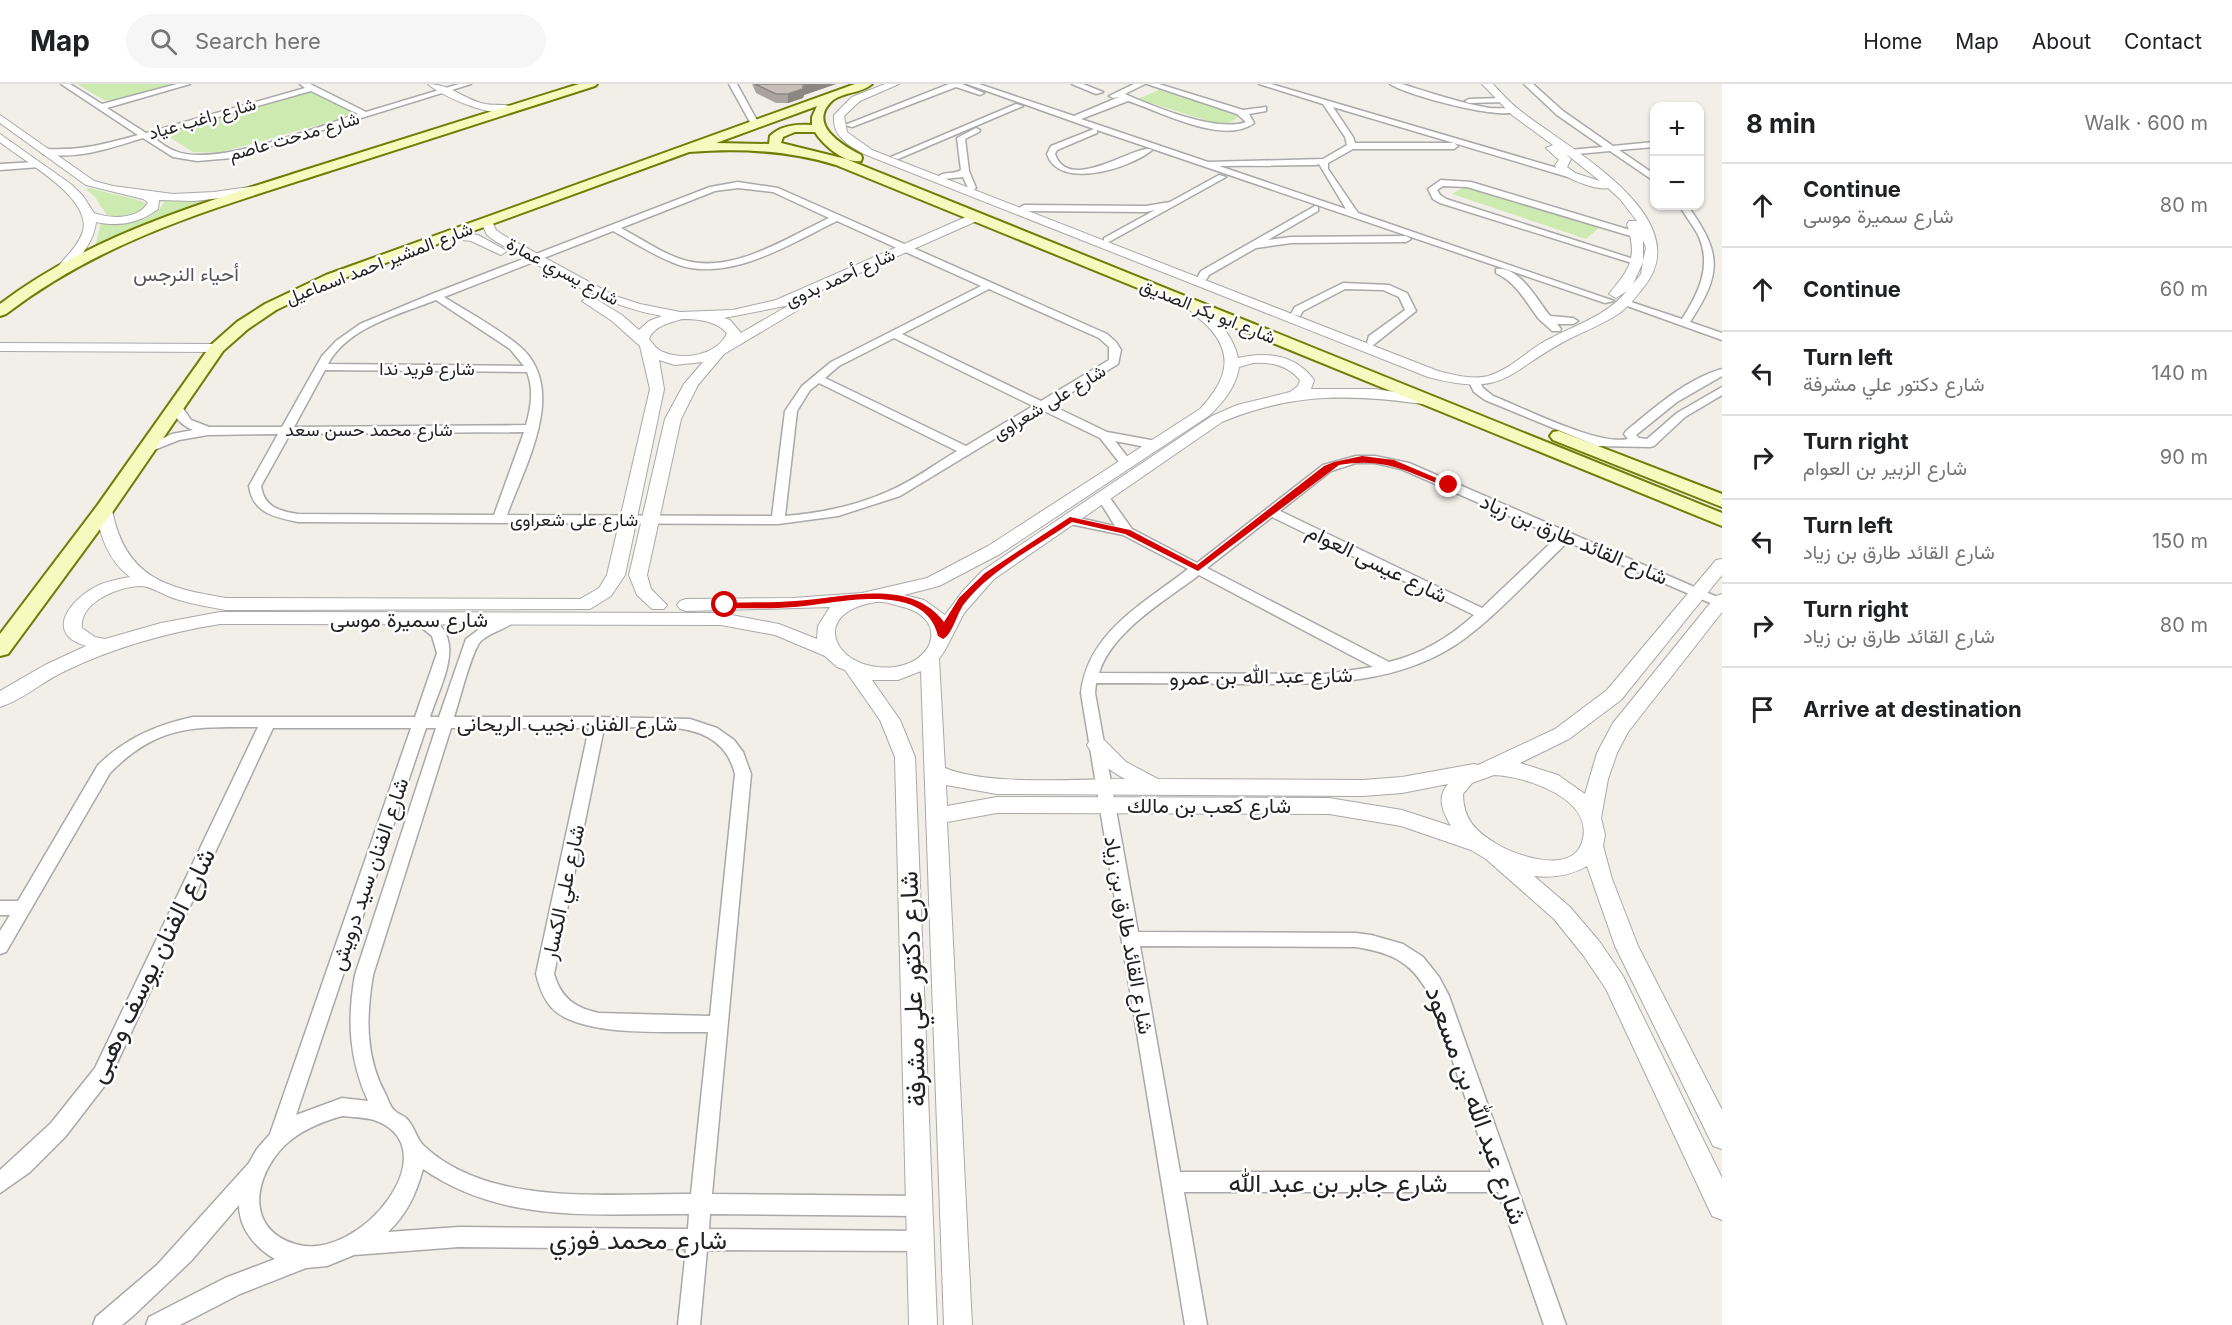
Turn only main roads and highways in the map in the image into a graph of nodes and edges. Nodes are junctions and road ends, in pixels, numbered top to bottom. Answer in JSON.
{"nodes":[{"id":1,"x":591,"y":84,"type":"edge"},
{"id":2,"x":866,"y":84,"type":"edge"},
{"id":3,"x":830,"y":97,"type":"junction"},
{"id":4,"x":819,"y":129,"type":"junction"},
{"id":5,"x":780,"y":148,"type":"junction"},
{"id":6,"x":685,"y":150,"type":"junction"},
{"id":7,"x":1132,"y":267,"type":"junction"},
{"id":8,"x":1117,"y":274,"type":"junction"},
{"id":9,"x":4,"y":306,"type":"edge"},
{"id":10,"x":1516,"y":428,"type":"junction"},
{"id":11,"x":1722,"y":501,"type":"edge"},
{"id":12,"x":1722,"y":520,"type":"edge"},
{"id":13,"x":0,"y":649,"type":"edge"}],
"edges":[{"from":1,"to":9,"type":"main road"},
{"from":2,"to":3,"type":"main road","name":"شارع المشير احمد اسماعيل"},
{"from":3,"to":4,"type":"main road"},
{"from":3,"to":6,"type":"main road","name":"شارع المشير احمد اسماعيل"},
{"from":4,"to":5,"type":"main road"},
{"from":4,"to":7,"type":"main road","name":"شارع ابو بكر الصديق"},
{"from":5,"to":6,"type":"main road","name":"شارع ابو بكر الصديق"},
{"from":5,"to":8,"type":"main road","name":"شارع ابو بكر الصديق"},
{"from":6,"to":13,"type":"main road","name":"شارع المشير احمد اسماعيل"},
{"from":7,"to":8,"type":"main road"},
{"from":7,"to":10,"type":"main road","name":"شارع ابو بكر الصديق"},
{"from":8,"to":10,"type":"main road","name":"شارع ابو بكر الصديق"},
{"from":10,"to":11,"type":"main road","name":"شارع ابو بكر الصديق"},
{"from":10,"to":12,"type":"main road","name":"شارع ابو بكر الصديق"}]}
